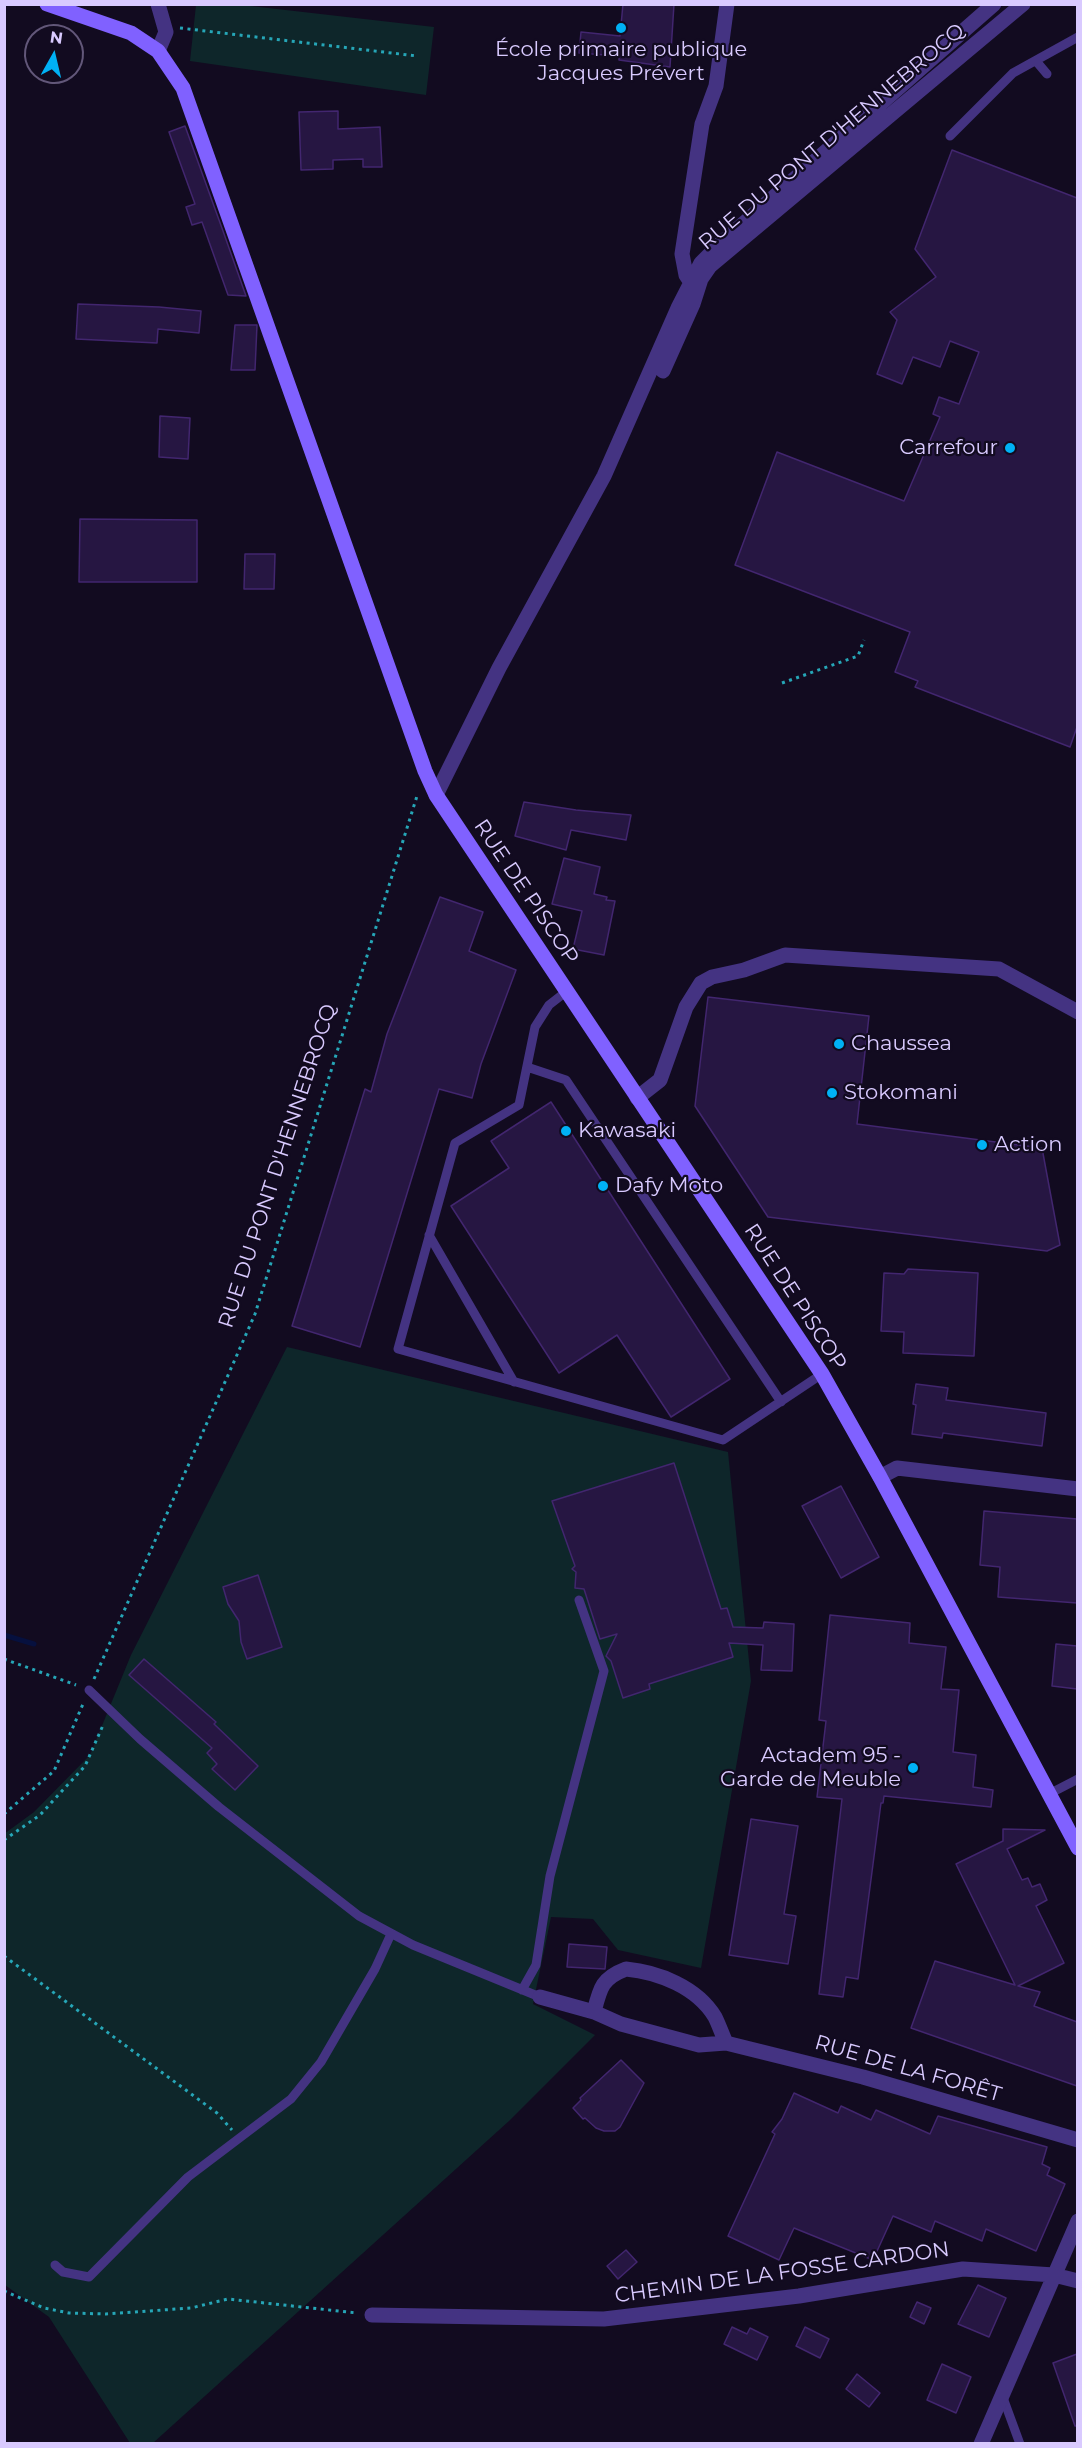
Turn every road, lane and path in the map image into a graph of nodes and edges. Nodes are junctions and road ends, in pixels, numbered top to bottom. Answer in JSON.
{"nodes":[{"id":1,"x":47,"y":4,"type":"edge"},
{"id":2,"x":158,"y":4,"type":"edge"},
{"id":3,"x":727,"y":4,"type":"edge"},
{"id":4,"x":994,"y":4,"type":"edge"},
{"id":5,"x":1023,"y":4,"type":"edge"},
{"id":6,"x":165,"y":27,"type":"junction"},
{"id":7,"x":1077,"y":37,"type":"edge"},
{"id":8,"x":158,"y":51,"type":"junction"},
{"id":9,"x":417,"y":56,"type":"dead end"},
{"id":10,"x":1036,"y":61,"type":"junction"},
{"id":11,"x":1047,"y":75,"type":"dead end"},
{"id":12,"x":950,"y":136,"type":"dead end"},
{"id":13,"x":692,"y":284,"type":"junction"},
{"id":14,"x":864,"y":640,"type":"dead end"},
{"id":15,"x":782,"y":683,"type":"dead end"},
{"id":16,"x":486,"y":697,"type":"junction"},
{"id":17,"x":425,"y":771,"type":"junction"},
{"id":18,"x":436,"y":795,"type":"junction"},
{"id":19,"x":567,"y":992,"type":"junction"},
{"id":20,"x":1077,"y":1012,"type":"edge"},
{"id":21,"x":526,"y":1067,"type":"junction"},
{"id":22,"x":637,"y":1098,"type":"junction"},
{"id":23,"x":429,"y":1235,"type":"junction"},
{"id":24,"x":822,"y":1374,"type":"junction"},
{"id":25,"x":514,"y":1382,"type":"junction"},
{"id":26,"x":781,"y":1402,"type":"junction"},
{"id":27,"x":880,"y":1477,"type":"junction"},
{"id":28,"x":1077,"y":1490,"type":"edge"},
{"id":29,"x":579,"y":1600,"type":"dead end"},
{"id":30,"x":4,"y":1659,"type":"edge"},
{"id":31,"x":89,"y":1690,"type":"junction"},
{"id":32,"x":110,"y":1710,"type":"junction"},
{"id":33,"x":1077,"y":1779,"type":"edge"},
{"id":34,"x":1049,"y":1794,"type":"junction"},
{"id":35,"x":4,"y":1814,"type":"edge"},
{"id":36,"x":4,"y":1840,"type":"edge"},
{"id":37,"x":1077,"y":1848,"type":"edge"},
{"id":38,"x":391,"y":1934,"type":"junction"},
{"id":39,"x":4,"y":1956,"type":"edge"},
{"id":40,"x":522,"y":1990,"type":"junction"},
{"id":41,"x":540,"y":1997,"type":"joint"},
{"id":42,"x":594,"y":2012,"type":"junction"},
{"id":43,"x":726,"y":2043,"type":"junction"},
{"id":44,"x":240,"y":2138,"type":"junction"},
{"id":45,"x":1077,"y":2140,"type":"edge"},
{"id":46,"x":1077,"y":2221,"type":"edge"},
{"id":47,"x":55,"y":2265,"type":"dead end"},
{"id":48,"x":1054,"y":2275,"type":"junction"},
{"id":49,"x":1077,"y":2282,"type":"edge"},
{"id":50,"x":4,"y":2291,"type":"edge"},
{"id":51,"x":372,"y":2314,"type":"joint"},
{"id":52,"x":1002,"y":2395,"type":"junction"},
{"id":53,"x":981,"y":2444,"type":"edge"},
{"id":54,"x":1020,"y":2444,"type":"edge"}],
"edges":[{"from":1,"to":8,"type":"street"},
{"from":2,"to":6,"type":"street"},
{"from":3,"to":13,"type":"street"},
{"from":4,"to":13,"type":"street","name":"RUE DU PONT D'HENNEBROCQ"},
{"from":5,"to":16,"type":"street","name":"RUE DU PONT D'HENNEBROCQ"},
{"from":6,"to":8,"type":"street"},
{"from":6,"to":9,"type":"path"},
{"from":7,"to":10,"type":"lane"},
{"from":8,"to":17,"type":"street","name":"RUE DE PISCOP"},
{"from":10,"to":11,"type":"lane"},
{"from":10,"to":12,"type":"lane"},
{"from":13,"to":16,"type":"street","name":"RUE DU PONT D'HENNEBROCQ"},
{"from":14,"to":15,"type":"path"},
{"from":16,"to":18,"type":"street","name":"RUE DU PONT D'HENNEBROCQ"},
{"from":17,"to":18,"type":"street","name":"RUE DE PISCOP"},
{"from":17,"to":31,"type":"path","name":"RUE DU PONT D'HENNEBROCQ"},
{"from":18,"to":19,"type":"street","name":"RUE DE PISCOP"},
{"from":19,"to":21,"type":"lane"},
{"from":19,"to":22,"type":"street","name":"RUE DE PISCOP"},
{"from":20,"to":22,"type":"street"},
{"from":21,"to":23,"type":"lane"},
{"from":21,"to":26,"type":"lane"},
{"from":22,"to":24,"type":"street","name":"RUE DE PISCOP"},
{"from":23,"to":25,"type":"lane"},
{"from":23,"to":25,"type":"lane"},
{"from":24,"to":26,"type":"lane"},
{"from":24,"to":27,"type":"street","name":"RUE DE PISCOP"},
{"from":25,"to":26,"type":"lane"},
{"from":27,"to":28,"type":"street"},
{"from":27,"to":34,"type":"street","name":"RUE DE PISCOP"},
{"from":29,"to":40,"type":"lane"},
{"from":30,"to":31,"type":"path"},
{"from":31,"to":32,"type":"lane"},
{"from":31,"to":35,"type":"path","name":"RUE DU PONT D'HENNEBROCQ"},
{"from":32,"to":36,"type":"path"},
{"from":32,"to":38,"type":"lane"},
{"from":33,"to":34,"type":"lane"},
{"from":34,"to":37,"type":"street","name":"RUE DE PISCOP"},
{"from":38,"to":40,"type":"lane"},
{"from":38,"to":44,"type":"lane"},
{"from":39,"to":44,"type":"path"},
{"from":40,"to":41,"type":"lane"},
{"from":41,"to":42,"type":"street","name":"RUE DE LA FORÊT"},
{"from":42,"to":43,"type":"street","name":"RUE DE LA FORÊT"},
{"from":42,"to":43,"type":"street"},
{"from":43,"to":45,"type":"street","name":"RUE DE LA FORÊT"},
{"from":44,"to":47,"type":"lane"},
{"from":46,"to":48,"type":"street"},
{"from":48,"to":49,"type":"street","name":"CHEMIN DE LA FOSSE CARDON"},
{"from":48,"to":51,"type":"street","name":"CHEMIN DE LA FOSSE CARDON"},
{"from":48,"to":52,"type":"street"},
{"from":50,"to":51,"type":"path"},
{"from":52,"to":53,"type":"street"},
{"from":52,"to":54,"type":"lane"}]}
